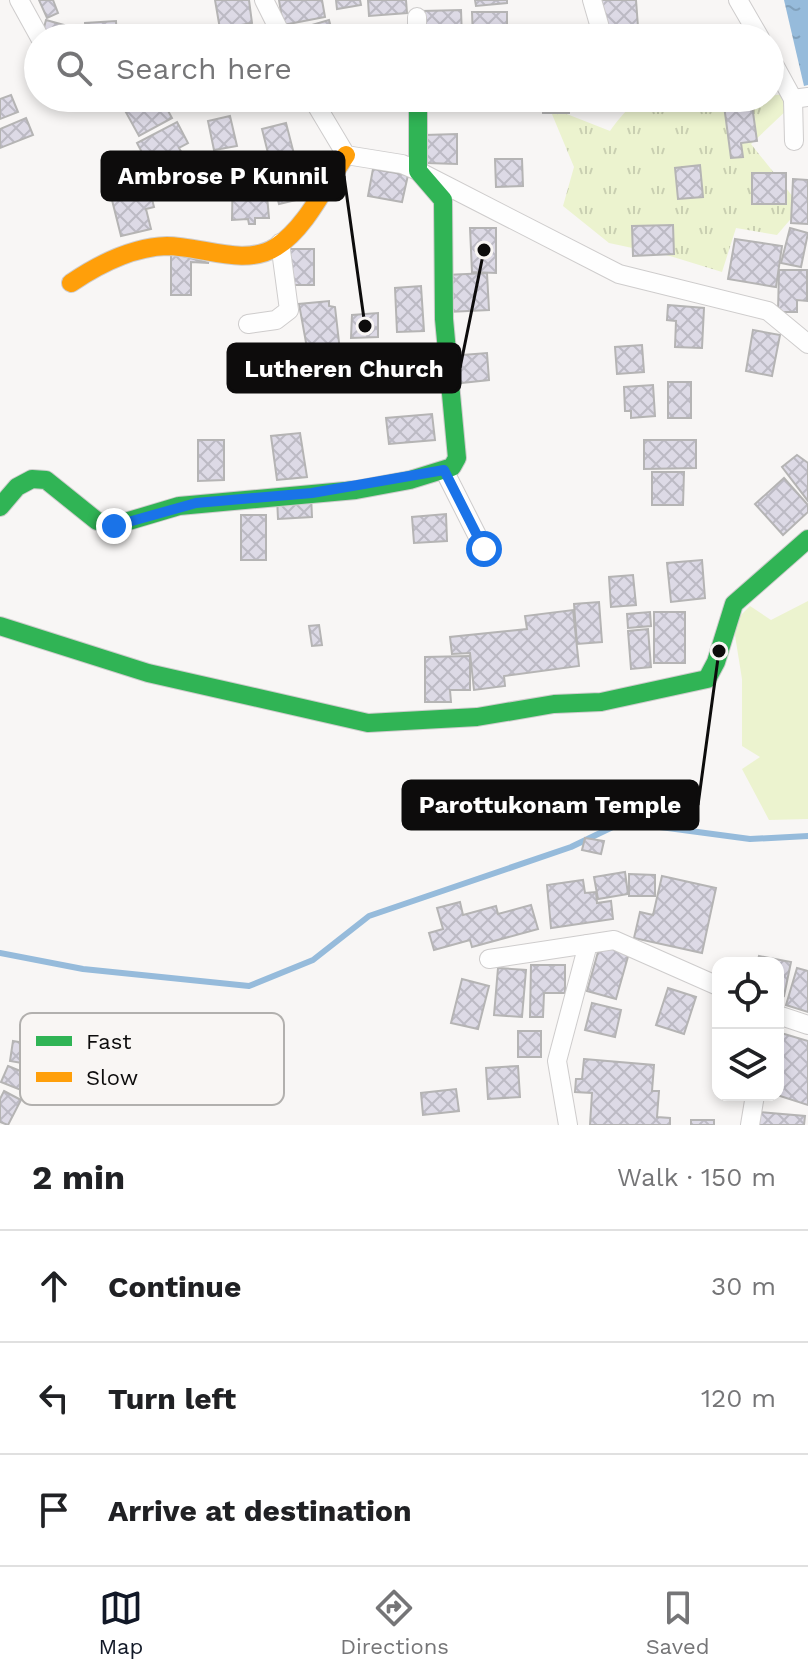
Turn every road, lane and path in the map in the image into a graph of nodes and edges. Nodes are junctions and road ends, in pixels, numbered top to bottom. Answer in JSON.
{"nodes":[{"id":1,"x":19,"y":0,"type":"edge"},
{"id":2,"x":264,"y":0,"type":"edge"},
{"id":3,"x":592,"y":0,"type":"edge"},
{"id":4,"x":738,"y":0,"type":"edge"},
{"id":5,"x":417,"y":17,"type":"dead end"},
{"id":6,"x":32,"y":24,"type":"edge"},
{"id":7,"x":276,"y":24,"type":"edge"},
{"id":8,"x":417,"y":24,"type":"edge"},
{"id":9,"x":599,"y":24,"type":"edge"},
{"id":10,"x":752,"y":24,"type":"edge"},
{"id":11,"x":784,"y":76,"type":"edge"},
{"id":12,"x":801,"y":98,"type":"edge"},
{"id":13,"x":320,"y":112,"type":"edge"},
{"id":14,"x":418,"y":112,"type":"edge"},
{"id":15,"x":794,"y":141,"type":"dead end"},
{"id":16,"x":346,"y":155,"type":"junction"},
{"id":17,"x":418,"y":171,"type":"junction"},
{"id":18,"x":280,"y":243,"type":"junction"},
{"id":19,"x":71,"y":283,"type":"dead end"},
{"id":20,"x":248,"y":324,"type":"dead end"},
{"id":21,"x":808,"y":344,"type":"edge"},
{"id":22,"x":444,"y":470,"type":"junction"},
{"id":23,"x":0,"y":507,"type":"edge"},
{"id":24,"x":808,"y":539,"type":"edge"},
{"id":25,"x":484,"y":549,"type":"dead end"},
{"id":26,"x":0,"y":626,"type":"edge"},
{"id":27,"x":588,"y":944,"type":"junction"},
{"id":28,"x":489,"y":959,"type":"dead end"},
{"id":29,"x":712,"y":983,"type":"edge"},
{"id":30,"x":784,"y":1017,"type":"edge"},
{"id":31,"x":808,"y":1025,"type":"edge"},
{"id":32,"x":754,"y":1101,"type":"edge"},
{"id":33,"x":568,"y":1125,"type":"edge"},
{"id":34,"x":750,"y":1125,"type":"edge"}],
"edges":[{"from":1,"to":6,"type":"street"},
{"from":2,"to":7,"type":"street"},
{"from":3,"to":9,"type":"street"},
{"from":4,"to":10,"type":"street"},
{"from":5,"to":8,"type":"street"},
{"from":11,"to":12,"type":"street"},
{"from":12,"to":15,"type":"street"},
{"from":13,"to":16,"type":"street"},
{"from":14,"to":17,"type":"street"},
{"from":16,"to":17,"type":"street"},
{"from":16,"to":18,"type":"street"},
{"from":17,"to":21,"type":"street"},
{"from":17,"to":22,"type":"street"},
{"from":18,"to":19,"type":"street"},
{"from":18,"to":20,"type":"street"},
{"from":22,"to":23,"type":"street"},
{"from":22,"to":25,"type":"street"},
{"from":24,"to":26,"type":"street"},
{"from":27,"to":28,"type":"street"},
{"from":27,"to":29,"type":"street"},
{"from":27,"to":33,"type":"street"},
{"from":30,"to":31,"type":"street"},
{"from":32,"to":34,"type":"street"}]}
